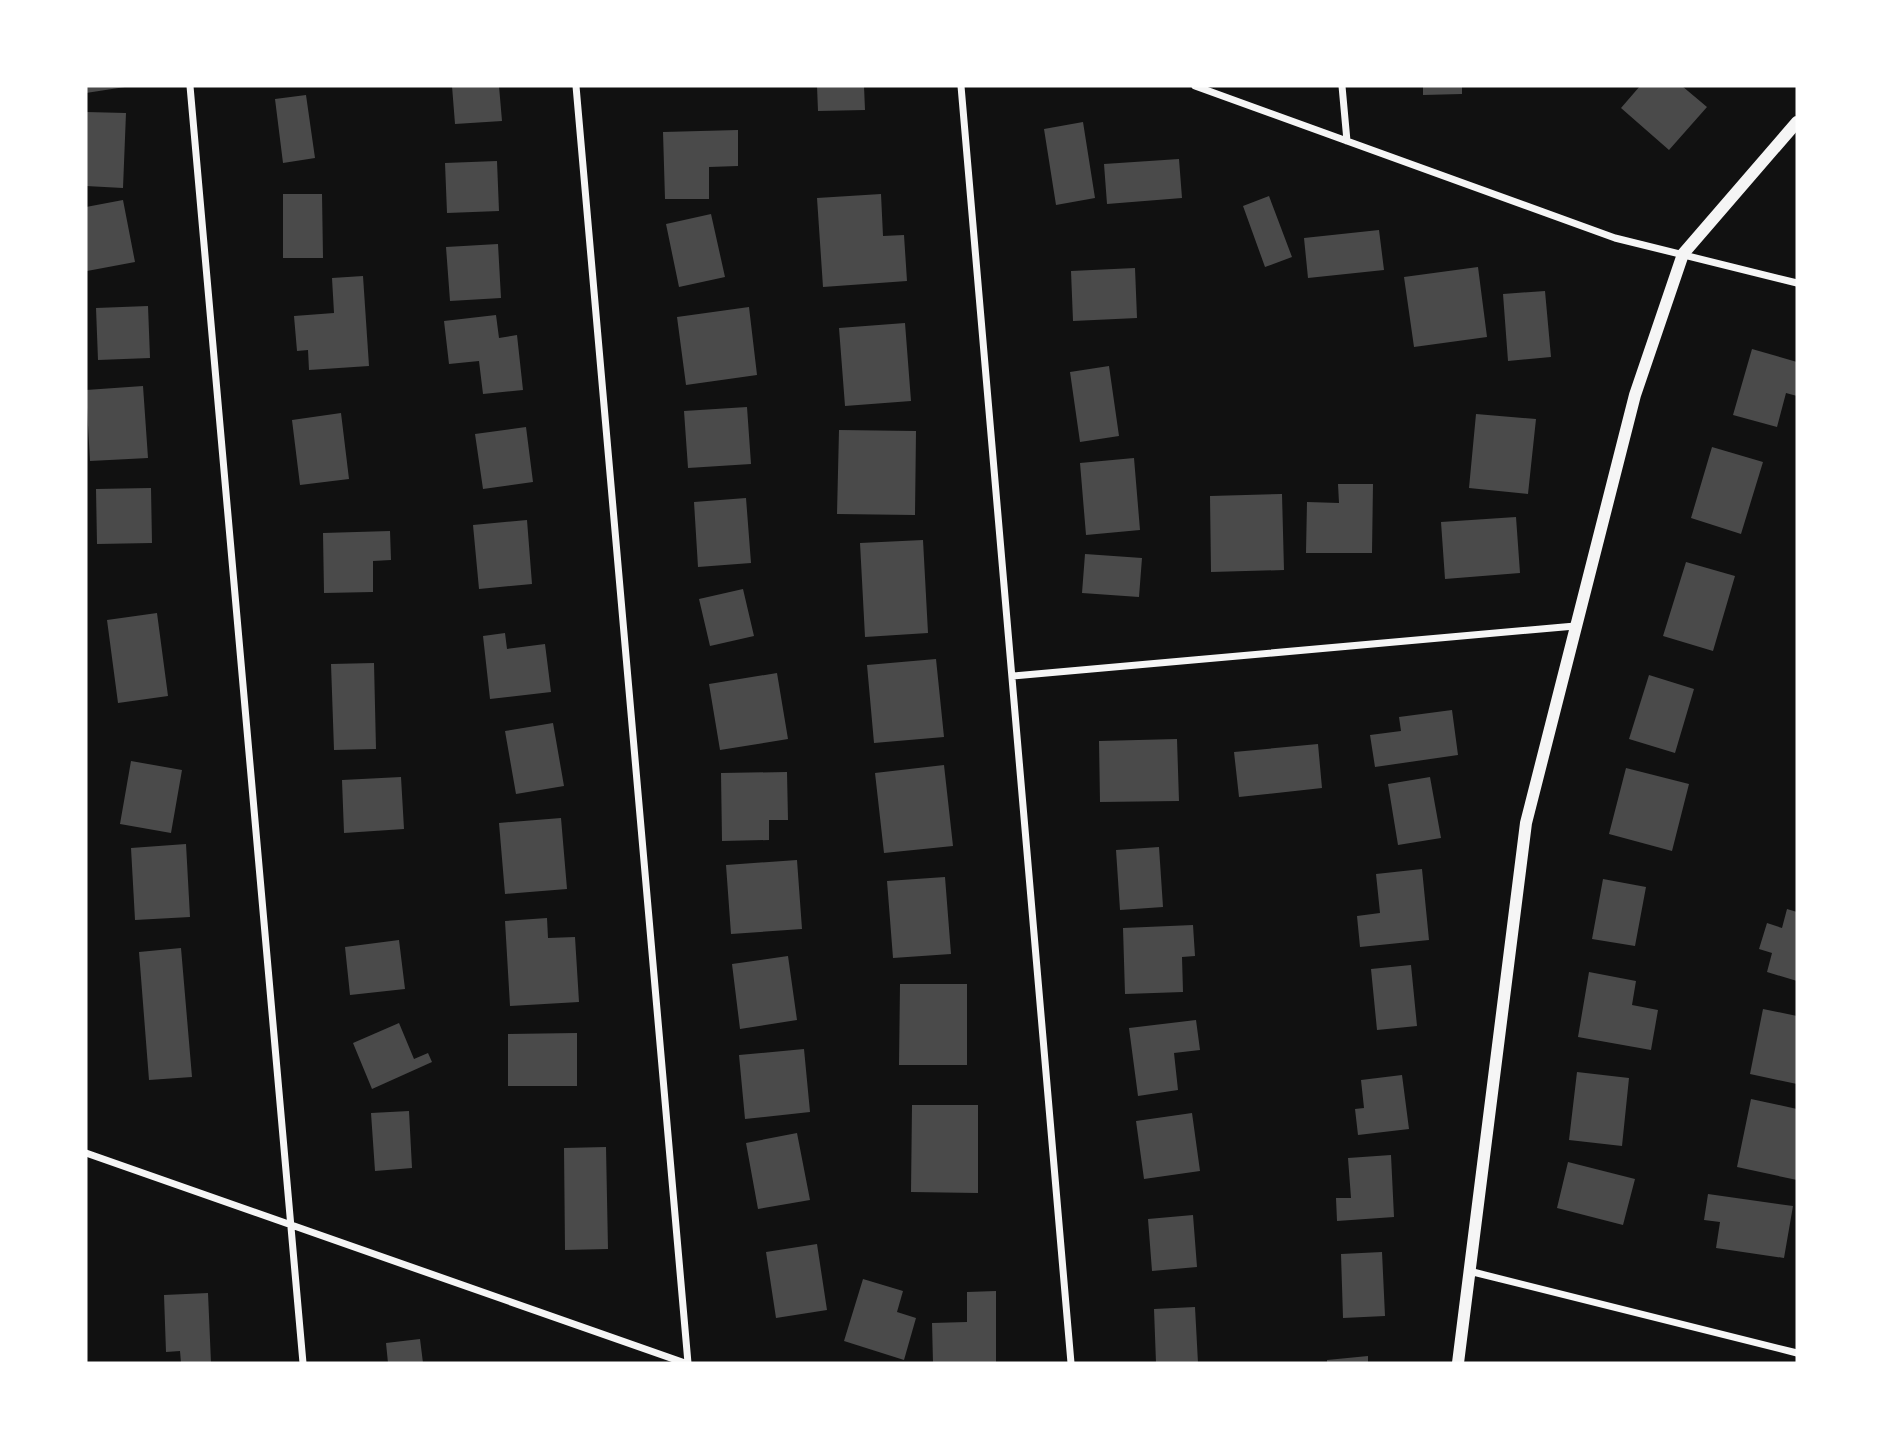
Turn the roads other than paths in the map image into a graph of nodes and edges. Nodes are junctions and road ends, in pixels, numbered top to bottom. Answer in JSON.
{"nodes":[{"id":1,"x":190,"y":86,"type":"edge"},
{"id":2,"x":576,"y":86,"type":"edge"},
{"id":3,"x":961,"y":86,"type":"edge"},
{"id":4,"x":1195,"y":86,"type":"edge"},
{"id":5,"x":1342,"y":86,"type":"edge"},
{"id":6,"x":1797,"y":122,"type":"edge"},
{"id":7,"x":1346,"y":141,"type":"junction"},
{"id":8,"x":1683,"y":254,"type":"junction"},
{"id":9,"x":1797,"y":283,"type":"edge"},
{"id":10,"x":1575,"y":626,"type":"junction"},
{"id":11,"x":1013,"y":676,"type":"junction"},
{"id":12,"x":86,"y":1153,"type":"edge"},
{"id":13,"x":289,"y":1224,"type":"junction"},
{"id":14,"x":1469,"y":1271,"type":"junction"},
{"id":15,"x":1797,"y":1353,"type":"edge"},
{"id":16,"x":303,"y":1363,"type":"edge"},
{"id":17,"x":687,"y":1363,"type":"edge"},
{"id":18,"x":1071,"y":1363,"type":"edge"},
{"id":19,"x":1458,"y":1363,"type":"edge"}],
"edges":[{"from":1,"to":13,"type":"street"},
{"from":2,"to":17,"type":"street"},
{"from":3,"to":11,"type":"street"},
{"from":4,"to":7,"type":"street"},
{"from":5,"to":7,"type":"street"},
{"from":6,"to":8,"type":"street"},
{"from":7,"to":8,"type":"street"},
{"from":8,"to":9,"type":"street"},
{"from":8,"to":10,"type":"street"},
{"from":10,"to":11,"type":"street"},
{"from":10,"to":14,"type":"street"},
{"from":11,"to":18,"type":"street"},
{"from":12,"to":13,"type":"street"},
{"from":13,"to":16,"type":"street"},
{"from":13,"to":17,"type":"street"},
{"from":14,"to":15,"type":"street"},
{"from":14,"to":19,"type":"street"}]}
